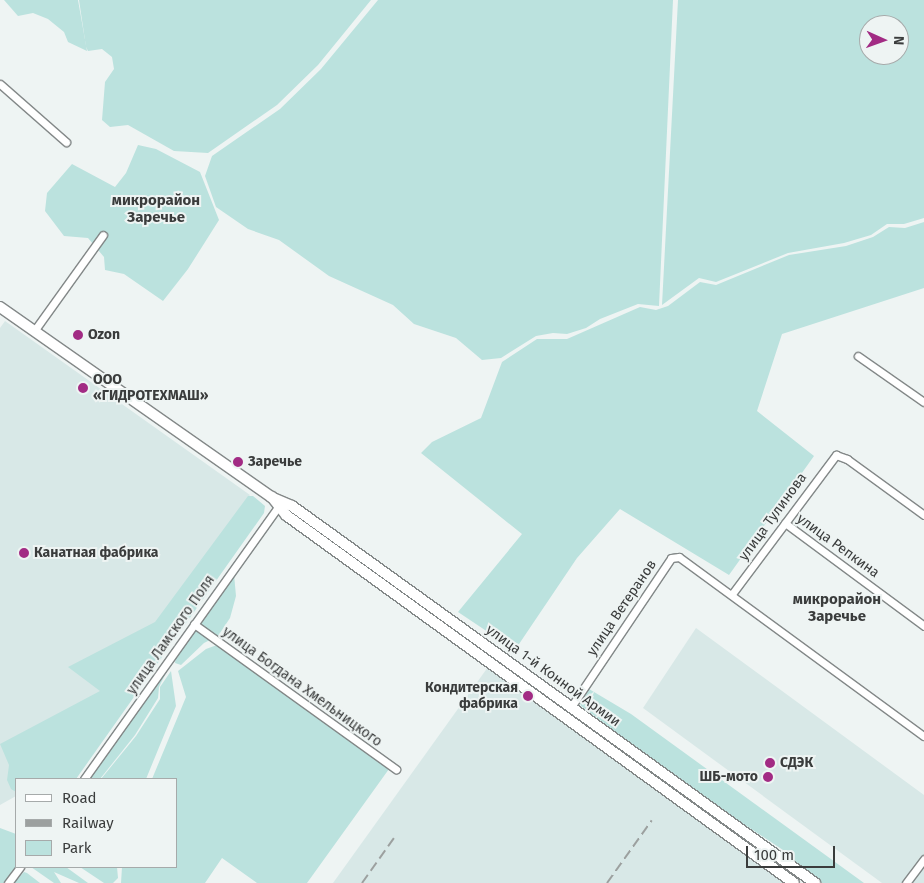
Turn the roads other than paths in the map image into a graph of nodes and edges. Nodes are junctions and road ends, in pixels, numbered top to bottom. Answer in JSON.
{"nodes":[{"id":1,"x":0,"y":84,"type":"edge"},
{"id":2,"x":66,"y":142,"type":"dead end"},
{"id":3,"x":103,"y":235,"type":"dead end"},
{"id":4,"x":0,"y":307,"type":"edge"},
{"id":5,"x":34,"y":331,"type":"junction"},
{"id":6,"x":858,"y":356,"type":"dead end"},
{"id":7,"x":924,"y":402,"type":"edge"},
{"id":8,"x":271,"y":497,"type":"junction"},
{"id":9,"x":279,"y":506,"type":"junction"},
{"id":10,"x":924,"y":515,"type":"edge"},
{"id":11,"x":784,"y":523,"type":"junction"},
{"id":12,"x":732,"y":594,"type":"junction"},
{"id":13,"x":194,"y":624,"type":"junction"},
{"id":14,"x":924,"y":626,"type":"edge"},
{"id":15,"x":488,"y":646,"type":"junction"},
{"id":16,"x":481,"y":657,"type":"junction"},
{"id":17,"x":570,"y":706,"type":"junction"},
{"id":18,"x":562,"y":715,"type":"junction"},
{"id":19,"x":924,"y":736,"type":"edge"},
{"id":20,"x":396,"y":768,"type":"dead end"},
{"id":21,"x":85,"y":778,"type":"edge"},
{"id":22,"x":924,"y":859,"type":"edge"},
{"id":23,"x":19,"y":868,"type":"edge"},
{"id":24,"x":798,"y":871,"type":"junction"},
{"id":25,"x":792,"y":882,"type":"edge"},
{"id":26,"x":8,"y":883,"type":"edge"},
{"id":27,"x":815,"y":883,"type":"edge"},
{"id":28,"x":906,"y":883,"type":"edge"}],
"edges":[{"from":1,"to":2,"type":"street"},
{"from":3,"to":5,"type":"street"},
{"from":4,"to":5,"type":"main road","name":"улица 1-й Конной Армии"},
{"from":5,"to":8,"type":"main road","name":"улица 1-й Конной Армии"},
{"from":6,"to":7,"type":"street"},
{"from":8,"to":9,"type":"main road","name":"улица 1-й Конной Армии"},
{"from":8,"to":15,"type":"main road","name":"улица 1-й Конной Армии"},
{"from":9,"to":13,"type":"street","name":"улица Ламского Поля"},
{"from":9,"to":16,"type":"main road","name":"улица 1-й Конной Армии"},
{"from":10,"to":11,"type":"street","name":"улица Тулинова"},
{"from":11,"to":12,"type":"street","name":"улица Тулинова"},
{"from":11,"to":14,"type":"street","name":"улица Репкина"},
{"from":12,"to":17,"type":"street","name":"улица Ветеранов"},
{"from":12,"to":19,"type":"street","name":"улица Ветеранов"},
{"from":13,"to":20,"type":"street","name":"улица Богдана Хмельницкого"},
{"from":13,"to":21,"type":"street","name":"улица Ламского Поля"},
{"from":15,"to":16,"type":"main road"},
{"from":15,"to":17,"type":"main road","name":"улица 1-й Конной Армии"},
{"from":16,"to":18,"type":"main road","name":"улица 1-й Конной Армии"},
{"from":17,"to":18,"type":"main road"},
{"from":17,"to":24,"type":"main road","name":"улица 1-й Конной Армии"},
{"from":18,"to":25,"type":"main road","name":"улица 1-й Конной Армии"},
{"from":22,"to":28,"type":"street"},
{"from":23,"to":26,"type":"street"},
{"from":24,"to":25,"type":"main road"},
{"from":24,"to":27,"type":"main road","name":"улица 1-й Конной Армии"}]}
